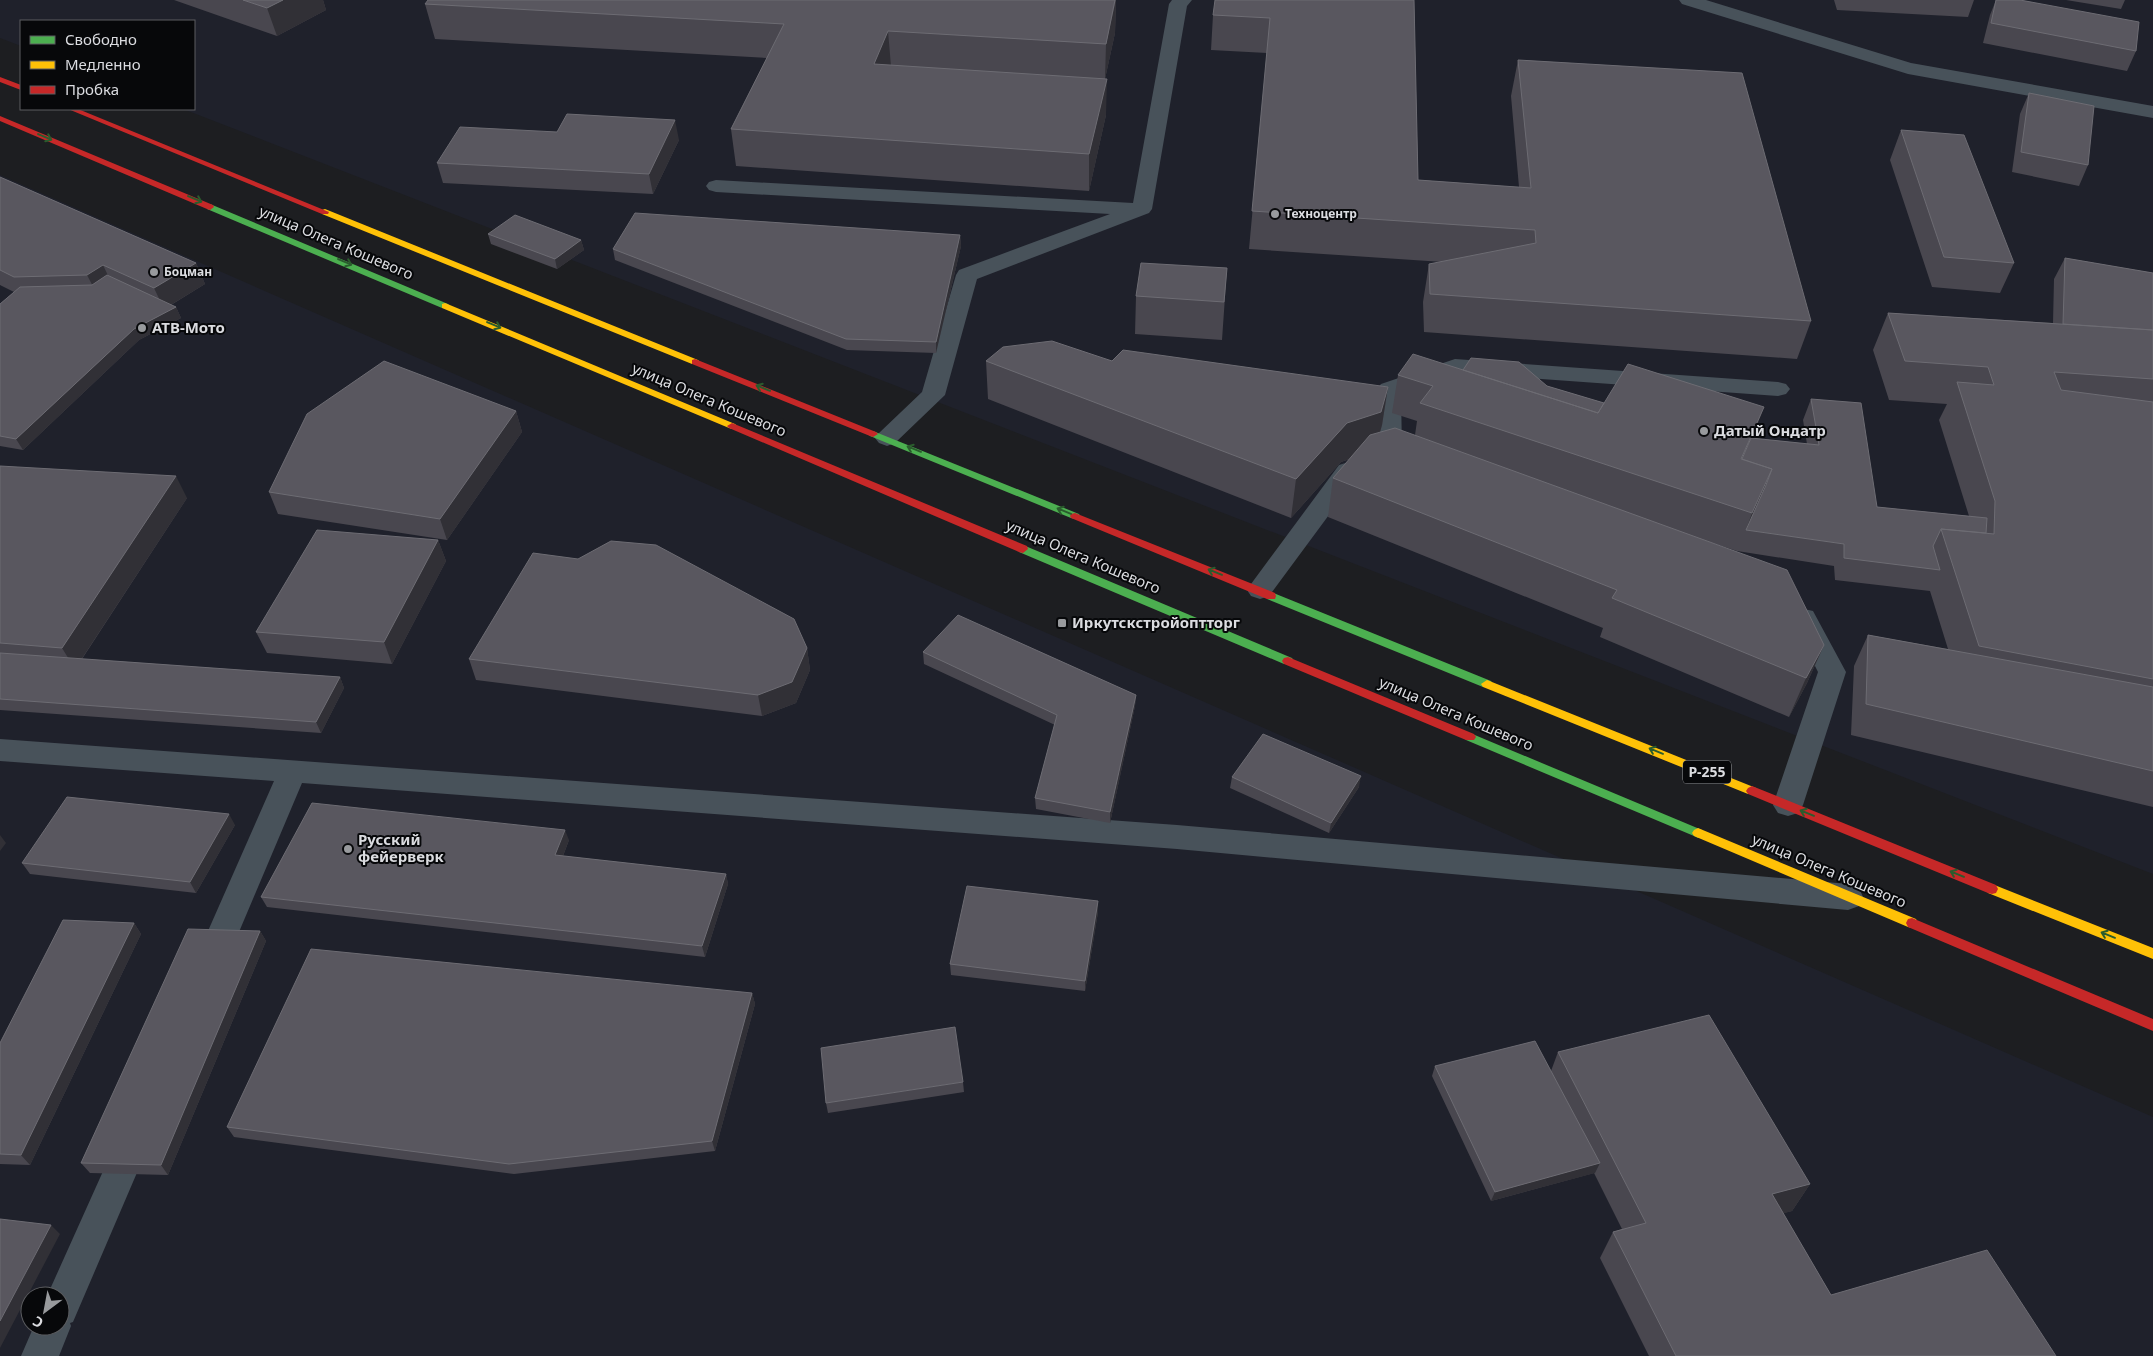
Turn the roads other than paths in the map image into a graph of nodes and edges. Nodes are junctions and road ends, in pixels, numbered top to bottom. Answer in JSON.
{"nodes":[{"id":1,"x":1183,"y":0,"type":"edge"},
{"id":2,"x":1688,"y":0,"type":"edge"},
{"id":3,"x":0,"y":80,"type":"edge"},
{"id":4,"x":20,"y":88,"type":"edge"},
{"id":5,"x":74,"y":110,"type":"edge"},
{"id":6,"x":2153,"y":112,"type":"edge"},
{"id":7,"x":0,"y":118,"type":"edge"},
{"id":8,"x":716,"y":186,"type":"dead end"},
{"id":9,"x":1142,"y":209,"type":"junction"},
{"id":10,"x":1778,"y":390,"type":"dead end"},
{"id":11,"x":887,"y":438,"type":"junction"},
{"id":12,"x":1260,"y":590,"type":"junction"},
{"id":13,"x":1794,"y":599,"type":"edge"},
{"id":14,"x":0,"y":750,"type":"edge"},
{"id":15,"x":294,"y":771,"type":"junction"},
{"id":16,"x":1788,"y":805,"type":"junction"},
{"id":17,"x":1852,"y":897,"type":"junction"},
{"id":18,"x":2153,"y":954,"type":"edge"},
{"id":19,"x":198,"y":990,"type":"edge"},
{"id":20,"x":2153,"y":1025,"type":"edge"},
{"id":21,"x":143,"y":1118,"type":"edge"},
{"id":22,"x":70,"y":1286,"type":"edge"},
{"id":23,"x":49,"y":1336,"type":"edge"},
{"id":24,"x":40,"y":1356,"type":"edge"}],
"edges":[{"from":1,"to":9,"type":"lane"},
{"from":2,"to":6,"type":"lane"},
{"from":3,"to":4,"type":"main road"},
{"from":11,"to":5,"type":"main road","name":"улица Олега Кошевого","one_way":true},
{"from":7,"to":17,"type":"main road","name":"улица Олега Кошевого","one_way":true},
{"from":8,"to":9,"type":"lane"},
{"from":9,"to":11,"type":"lane"},
{"from":10,"to":12,"type":"lane"},
{"from":12,"to":11,"type":"main road","name":"улица Олега Кошевого","one_way":true},
{"from":16,"to":12,"type":"main road","number":"Р-255","one_way":true},
{"from":13,"to":16,"type":"lane"},
{"from":14,"to":15,"type":"lane"},
{"from":15,"to":17,"type":"lane"},
{"from":15,"to":19,"type":"lane"},
{"from":18,"to":16,"type":"main road","number":"Р-255","one_way":true},
{"from":17,"to":20,"type":"main road","name":"улица Олега Кошевого"},
{"from":21,"to":22,"type":"lane"},
{"from":23,"to":24,"type":"lane"}]}
